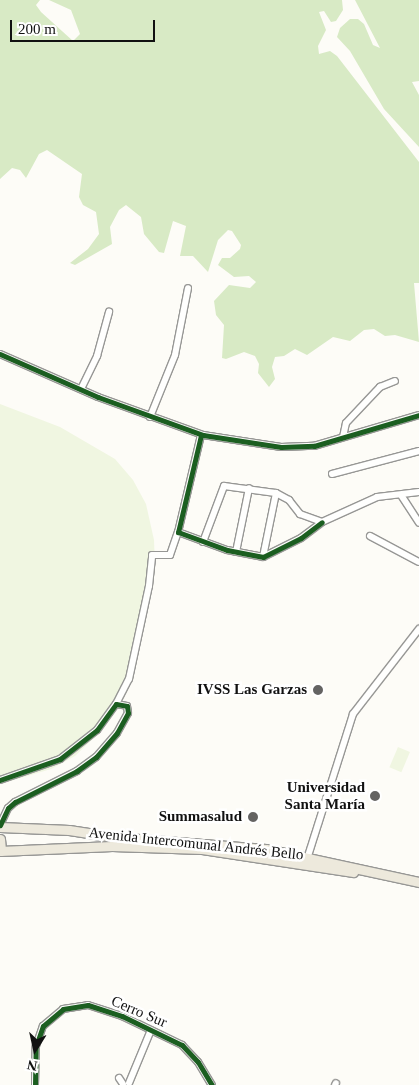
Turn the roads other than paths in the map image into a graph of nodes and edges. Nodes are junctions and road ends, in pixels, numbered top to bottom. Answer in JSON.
{"nodes":[{"id":1,"x":188,"y":288,"type":"dead end"},
{"id":2,"x":109,"y":312,"type":"dead end"},
{"id":3,"x":0,"y":354,"type":"edge"},
{"id":4,"x":395,"y":381,"type":"dead end"},
{"id":5,"x":81,"y":389,"type":"junction"},
{"id":6,"x":419,"y":415,"type":"edge"},
{"id":7,"x":150,"y":417,"type":"junction"},
{"id":8,"x":201,"y":435,"type":"junction"},
{"id":9,"x":343,"y":437,"type":"junction"},
{"id":10,"x":419,"y":451,"type":"edge"},
{"id":11,"x":332,"y":474,"type":"dead end"},
{"id":12,"x":250,"y":488,"type":"junction"},
{"id":13,"x":419,"y":492,"type":"edge"},
{"id":14,"x":276,"y":493,"type":"junction"},
{"id":15,"x":401,"y":495,"type":"junction"},
{"id":16,"x":322,"y":522,"type":"junction"},
{"id":17,"x":419,"y":523,"type":"edge"},
{"id":18,"x":178,"y":532,"type":"junction"},
{"id":19,"x":370,"y":536,"type":"dead end"},
{"id":20,"x":203,"y":542,"type":"junction"},
{"id":21,"x":236,"y":552,"type":"junction"},
{"id":22,"x":263,"y":557,"type":"junction"},
{"id":23,"x":419,"y":562,"type":"edge"},
{"id":24,"x":419,"y":629,"type":"edge"},
{"id":25,"x":116,"y":704,"type":"junction"},
{"id":26,"x":0,"y":780,"type":"edge"},
{"id":27,"x":0,"y":826,"type":"edge"},
{"id":28,"x":0,"y":847,"type":"edge"},
{"id":29,"x":308,"y":856,"type":"junction"},
{"id":30,"x":419,"y":882,"type":"edge"},
{"id":31,"x":419,"y":887,"type":"edge"},
{"id":32,"x":151,"y":1030,"type":"junction"},
{"id":33,"x":125,"y":1083,"type":"edge"},
{"id":34,"x":35,"y":1085,"type":"edge"},
{"id":35,"x":212,"y":1085,"type":"edge"}],
"edges":[{"from":1,"to":7,"type":"street"},
{"from":2,"to":5,"type":"street"},
{"from":3,"to":5,"type":"street"},
{"from":4,"to":9,"type":"street"},
{"from":5,"to":7,"type":"street"},
{"from":6,"to":9,"type":"street"},
{"from":7,"to":8,"type":"street"},
{"from":8,"to":9,"type":"street"},
{"from":8,"to":18,"type":"street"},
{"from":10,"to":11,"type":"street"},
{"from":12,"to":14,"type":"street"},
{"from":12,"to":20,"type":"street"},
{"from":12,"to":21,"type":"street"},
{"from":13,"to":15,"type":"street"},
{"from":14,"to":16,"type":"street"},
{"from":14,"to":22,"type":"street"},
{"from":15,"to":16,"type":"street"},
{"from":15,"to":17,"type":"street"},
{"from":16,"to":22,"type":"street"},
{"from":18,"to":20,"type":"street"},
{"from":18,"to":25,"type":"street"},
{"from":19,"to":23,"type":"street"},
{"from":20,"to":21,"type":"street"},
{"from":21,"to":22,"type":"street"},
{"from":24,"to":29,"type":"street"},
{"from":25,"to":26,"type":"street"},
{"from":25,"to":27,"type":"street"},
{"from":27,"to":29,"type":"main road","name":"Avenida Intercomunal Andrés Bello"},
{"from":28,"to":31,"type":"main road","name":"Avenida Intercomunal Andrés Bello"},
{"from":29,"to":30,"type":"main road","name":"Avenida Intercomunal Andrés Bello"},
{"from":32,"to":33,"type":"street","name":"Cerro Sur"},
{"from":32,"to":34,"type":"street","name":"Cerro Sur"},
{"from":32,"to":35,"type":"street","name":"Cerro Sur"}]}
